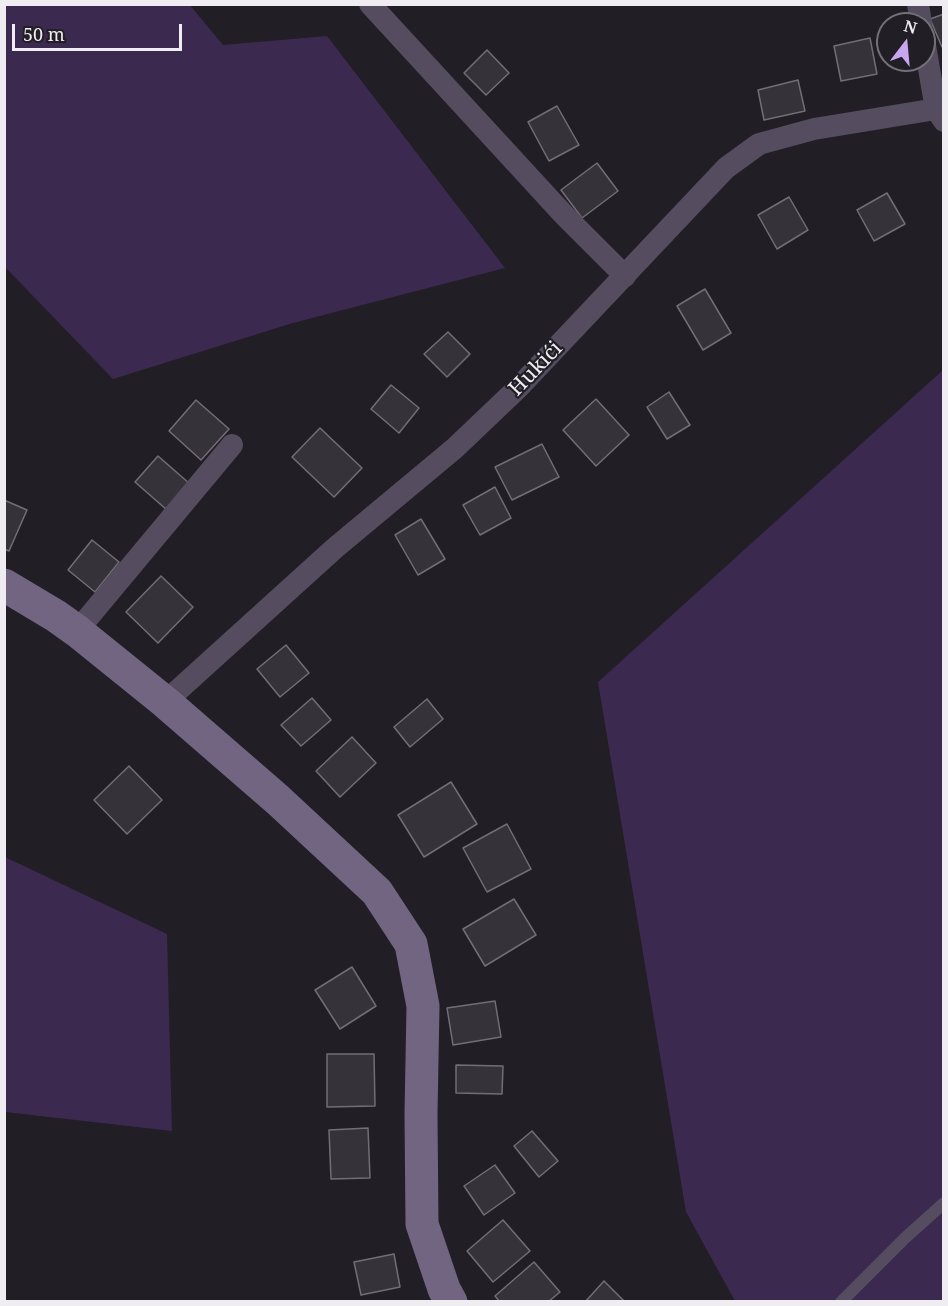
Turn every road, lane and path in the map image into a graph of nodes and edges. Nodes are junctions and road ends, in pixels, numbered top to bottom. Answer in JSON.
{"nodes":[{"id":1,"x":370,"y":4,"type":"edge"},
{"id":2,"x":931,"y":72,"type":"edge"},
{"id":3,"x":940,"y":115,"type":"edge"},
{"id":4,"x":625,"y":276,"type":"junction"},
{"id":5,"x":232,"y":445,"type":"dead end"},
{"id":6,"x":4,"y":585,"type":"edge"},
{"id":7,"x":77,"y":631,"type":"junction"},
{"id":8,"x":165,"y":702,"type":"junction"},
{"id":9,"x":944,"y":1203,"type":"edge"},
{"id":10,"x":451,"y":1302,"type":"edge"},
{"id":11,"x":841,"y":1302,"type":"edge"}],
"edges":[{"from":1,"to":4,"type":"street"},
{"from":2,"to":3,"type":"street"},
{"from":3,"to":4,"type":"street","name":"Hukići"},
{"from":4,"to":8,"type":"street","name":"Hukići"},
{"from":5,"to":7,"type":"street"},
{"from":6,"to":7,"type":"street"},
{"from":7,"to":8,"type":"street"},
{"from":8,"to":10,"type":"street"},
{"from":9,"to":11,"type":"lane"}]}
